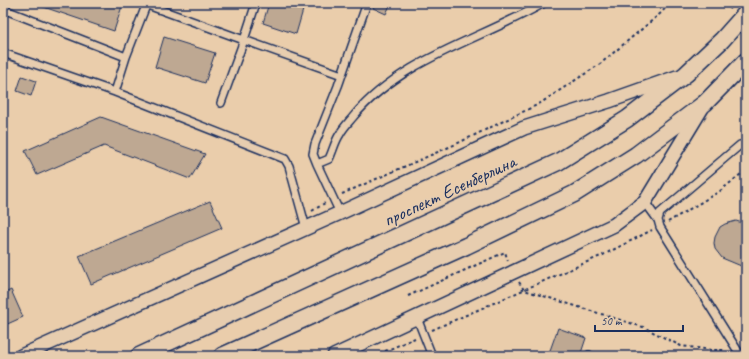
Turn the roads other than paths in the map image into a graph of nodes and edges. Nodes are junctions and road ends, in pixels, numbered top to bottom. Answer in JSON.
{"nodes":[{"id":1,"x":145,"y":3,"type":"edge"},
{"id":2,"x":256,"y":3,"type":"edge"},
{"id":3,"x":367,"y":3,"type":"edge"},
{"id":4,"x":544,"y":3,"type":"edge"},
{"id":5,"x":3,"y":9,"type":"edge"},
{"id":6,"x":746,"y":13,"type":"edge"},
{"id":7,"x":244,"y":40,"type":"junction"},
{"id":8,"x":3,"y":53,"type":"edge"},
{"id":9,"x":126,"y":57,"type":"junction"},
{"id":10,"x":746,"y":61,"type":"edge"},
{"id":11,"x":686,"y":74,"type":"junction"},
{"id":12,"x":342,"y":75,"type":"junction"},
{"id":13,"x":115,"y":92,"type":"junction"},
{"id":14,"x":705,"y":102,"type":"junction"},
{"id":15,"x":221,"y":103,"type":"dead end"},
{"id":16,"x":740,"y":145,"type":"dead end"},
{"id":17,"x":317,"y":164,"type":"junction"},
{"id":18,"x":645,"y":202,"type":"junction"},
{"id":19,"x":340,"y":213,"type":"junction"},
{"id":20,"x":304,"y":222,"type":"junction"},
{"id":21,"x":659,"y":223,"type":"junction"},
{"id":22,"x":417,"y":318,"type":"junction"},
{"id":23,"x":739,"y":353,"type":"edge"},
{"id":24,"x":21,"y":356,"type":"edge"},
{"id":25,"x":139,"y":356,"type":"edge"},
{"id":26,"x":222,"y":356,"type":"edge"},
{"id":27,"x":334,"y":356,"type":"edge"},
{"id":28,"x":432,"y":356,"type":"edge"}],
"edges":[{"from":1,"to":7,"type":"lane"},
{"from":1,"to":9,"type":"lane"},
{"from":2,"to":7,"type":"lane"},
{"from":3,"to":12,"type":"lane"},
{"from":4,"to":17,"type":"lane"},
{"from":5,"to":9,"type":"lane"},
{"from":6,"to":11,"type":"street","name":"проспект Есенберлина"},
{"from":7,"to":12,"type":"lane"},
{"from":7,"to":15,"type":"lane"},
{"from":8,"to":13,"type":"lane"},
{"from":9,"to":13,"type":"lane"},
{"from":10,"to":14,"type":"street"},
{"from":11,"to":19,"type":"street"},
{"from":11,"to":25,"type":"street","name":"проспект Есенберлина"},
{"from":12,"to":17,"type":"lane"},
{"from":13,"to":20,"type":"lane"},
{"from":14,"to":18,"type":"street"},
{"from":14,"to":26,"type":"street"},
{"from":16,"to":21,"type":"lane"},
{"from":17,"to":19,"type":"lane"},
{"from":18,"to":21,"type":"lane"},
{"from":18,"to":22,"type":"street"},
{"from":19,"to":20,"type":"street"},
{"from":20,"to":24,"type":"street"},
{"from":21,"to":23,"type":"lane"},
{"from":22,"to":27,"type":"street"},
{"from":22,"to":28,"type":"lane"}]}
